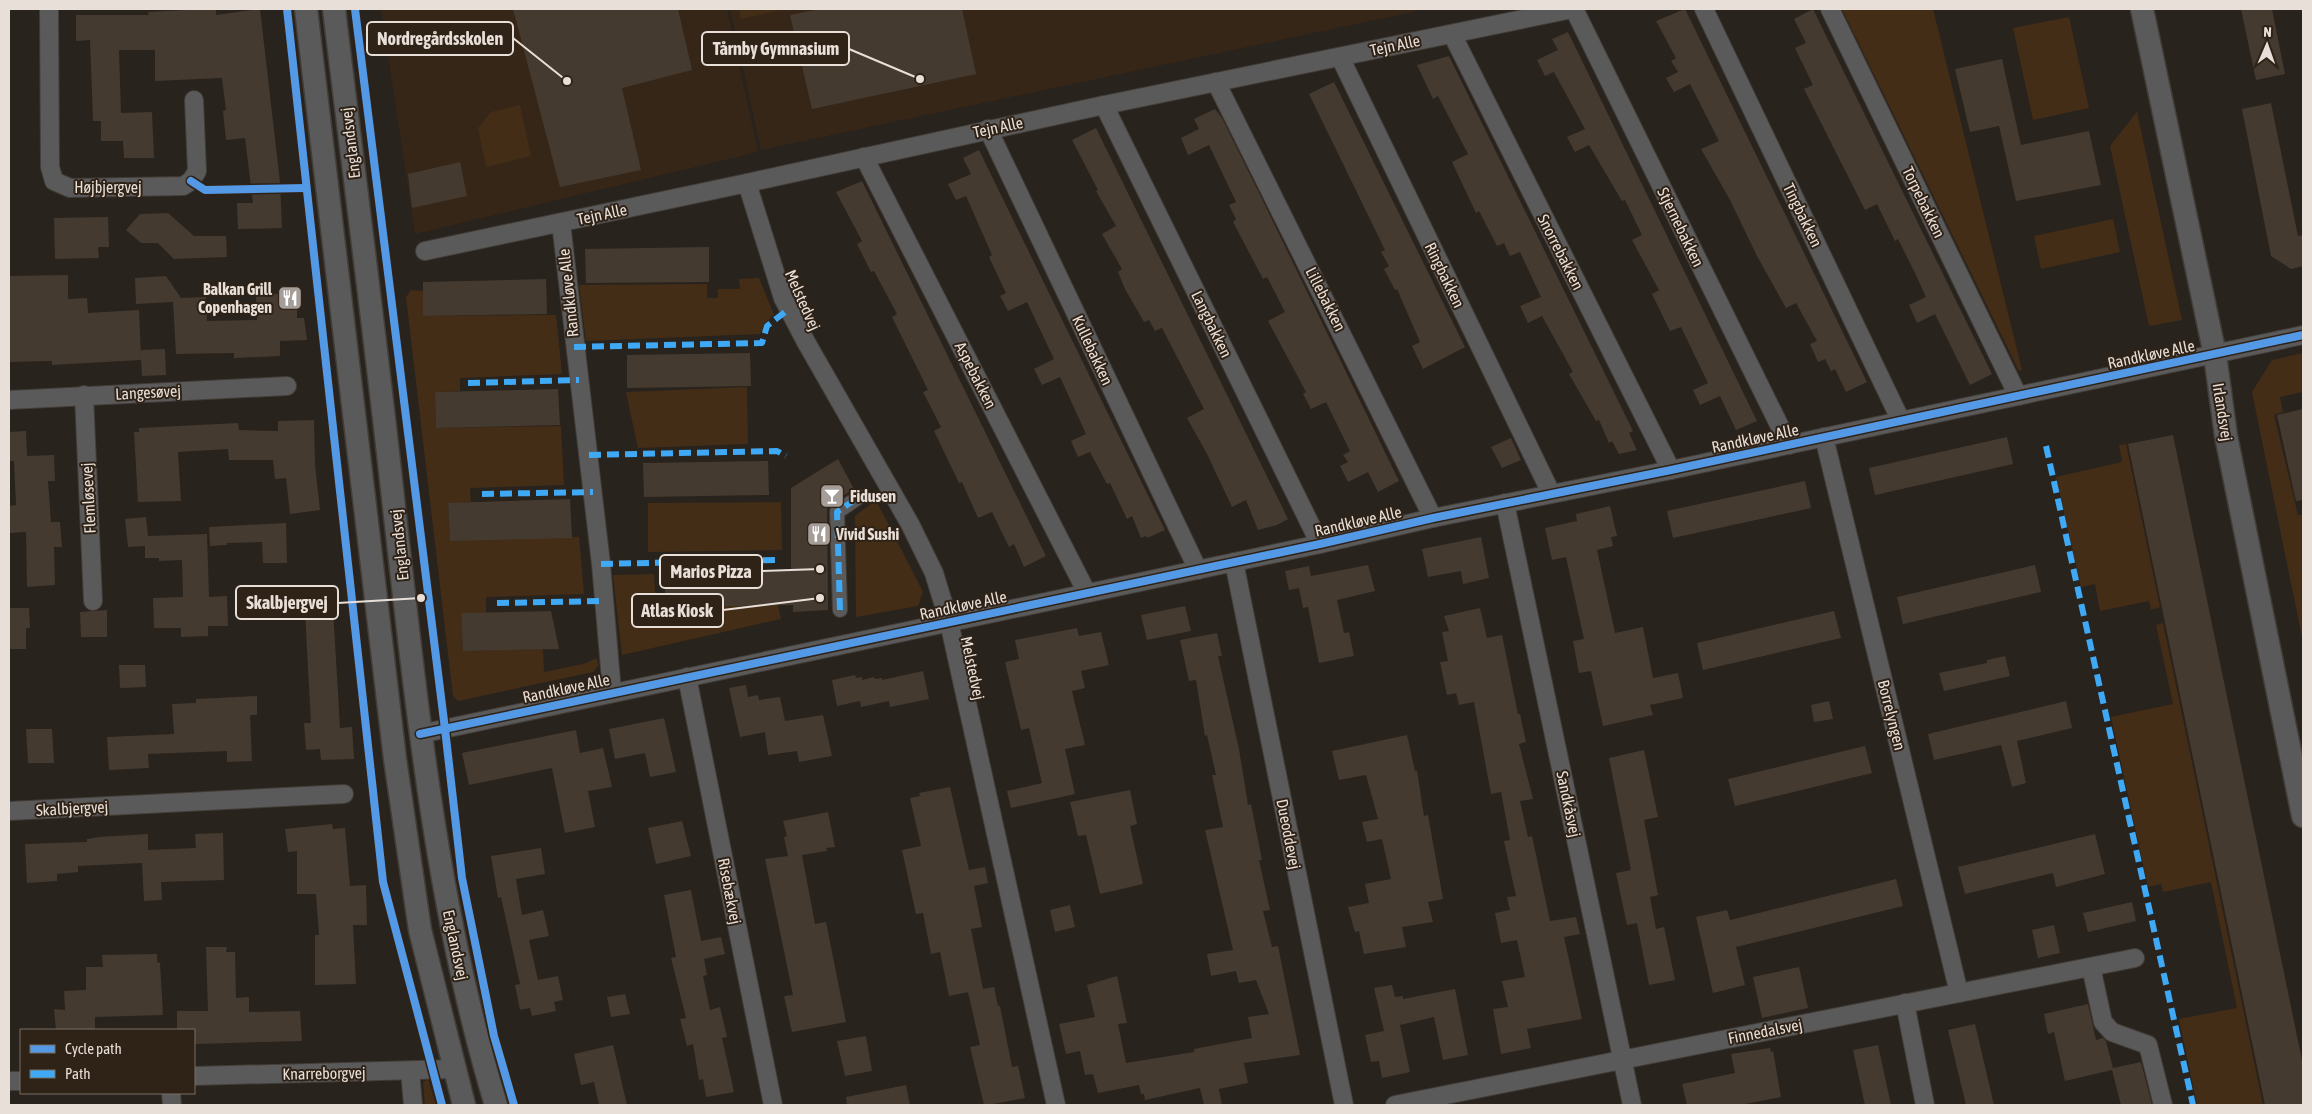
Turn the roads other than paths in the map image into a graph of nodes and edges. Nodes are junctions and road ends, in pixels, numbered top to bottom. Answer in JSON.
{"nodes":[{"id":1,"x":49,"y":9,"type":"edge"},
{"id":2,"x":306,"y":9,"type":"edge"},
{"id":3,"x":334,"y":9,"type":"edge"},
{"id":4,"x":1573,"y":9,"type":"edge"},
{"id":5,"x":1704,"y":9,"type":"edge"},
{"id":6,"x":1830,"y":9,"type":"edge"},
{"id":7,"x":2142,"y":9,"type":"edge"},
{"id":8,"x":1452,"y":34,"type":"junction"},
{"id":9,"x":1340,"y":57,"type":"junction"},
{"id":10,"x":1216,"y":82,"type":"junction"},
{"id":11,"x":194,"y":100,"type":"dead end"},
{"id":12,"x":1104,"y":105,"type":"junction"},
{"id":13,"x":988,"y":129,"type":"junction"},
{"id":14,"x":864,"y":157,"type":"junction"},
{"id":15,"x":748,"y":183,"type":"junction"},
{"id":16,"x":561,"y":222,"type":"junction"},
{"id":17,"x":424,"y":251,"type":"dead end"},
{"id":18,"x":2303,"y":335,"type":"edge"},
{"id":19,"x":2215,"y":355,"type":"junction"},
{"id":20,"x":287,"y":386,"type":"dead end"},
{"id":21,"x":84,"y":395,"type":"junction"},
{"id":22,"x":2018,"y":396,"type":"junction"},
{"id":23,"x":9,"y":400,"type":"edge"},
{"id":24,"x":1901,"y":421,"type":"junction"},
{"id":25,"x":1824,"y":437,"type":"junction"},
{"id":26,"x":1789,"y":445,"type":"junction"},
{"id":27,"x":1671,"y":470,"type":"junction"},
{"id":28,"x":1551,"y":493,"type":"junction"},
{"id":29,"x":859,"y":497,"type":"dead end"},
{"id":30,"x":1505,"y":503,"type":"junction"},
{"id":31,"x":1434,"y":518,"type":"junction"},
{"id":32,"x":1320,"y":544,"type":"junction"},
{"id":33,"x":1234,"y":562,"type":"junction"},
{"id":34,"x":1198,"y":570,"type":"junction"},
{"id":35,"x":1088,"y":593,"type":"junction"},
{"id":36,"x":93,"y":602,"type":"dead end"},
{"id":37,"x":840,"y":610,"type":"dead end"},
{"id":38,"x":949,"y":622,"type":"junction"},
{"id":39,"x":687,"y":677,"type":"junction"},
{"id":40,"x":612,"y":692,"type":"junction"},
{"id":41,"x":420,"y":734,"type":"junction"},
{"id":42,"x":344,"y":794,"type":"dead end"},
{"id":43,"x":9,"y":811,"type":"edge"},
{"id":44,"x":2303,"y":816,"type":"edge"},
{"id":45,"x":2135,"y":958,"type":"dead end"},
{"id":46,"x":2091,"y":968,"type":"junction"},
{"id":47,"x":1959,"y":993,"type":"junction"},
{"id":48,"x":1905,"y":1003,"type":"junction"},
{"id":49,"x":1622,"y":1059,"type":"junction"},
{"id":50,"x":454,"y":1069,"type":"junction"},
{"id":51,"x":410,"y":1071,"type":"junction"},
{"id":52,"x":195,"y":1076,"type":"edge"},
{"id":53,"x":413,"y":1105,"type":"edge"},
{"id":54,"x":464,"y":1105,"type":"edge"},
{"id":55,"x":496,"y":1105,"type":"edge"},
{"id":56,"x":773,"y":1105,"type":"edge"},
{"id":57,"x":1056,"y":1105,"type":"edge"},
{"id":58,"x":1344,"y":1105,"type":"edge"},
{"id":59,"x":1395,"y":1105,"type":"edge"},
{"id":60,"x":1632,"y":1105,"type":"edge"},
{"id":61,"x":1925,"y":1105,"type":"edge"},
{"id":62,"x":2163,"y":1105,"type":"edge"}],
"edges":[{"from":1,"to":11,"type":"street","name":"Højbjergvej"},
{"from":2,"to":50,"type":"street","name":"Englandsvej"},
{"from":3,"to":41,"type":"street","name":"Englandsvej"},
{"from":4,"to":8,"type":"street","name":"Tejn Alle"},
{"from":4,"to":26,"type":"street","name":"Stjernebakken"},
{"from":5,"to":24,"type":"street","name":"Tingbakken"},
{"from":6,"to":22,"type":"street","name":"Torpebakken"},
{"from":7,"to":19,"type":"street","name":"Irlandsvej"},
{"from":8,"to":9,"type":"street","name":"Tejn Alle"},
{"from":8,"to":27,"type":"street","name":"Snorrebakken"},
{"from":9,"to":10,"type":"street","name":"Tejn Alle"},
{"from":9,"to":28,"type":"street","name":"Ringbakken"},
{"from":10,"to":12,"type":"street","name":"Tejn Alle"},
{"from":10,"to":31,"type":"street","name":"Lillebakken"},
{"from":12,"to":13,"type":"street","name":"Tejn Alle"},
{"from":12,"to":32,"type":"street","name":"Langbakken"},
{"from":13,"to":14,"type":"street","name":"Tejn Alle"},
{"from":13,"to":34,"type":"street","name":"Kullebakken"},
{"from":14,"to":15,"type":"street","name":"Tejn Alle"},
{"from":14,"to":35,"type":"street","name":"Aspebakken"},
{"from":15,"to":16,"type":"street","name":"Tejn Alle"},
{"from":15,"to":38,"type":"street","name":"Melstedvej"},
{"from":16,"to":17,"type":"street","name":"Tejn Alle"},
{"from":16,"to":40,"type":"street","name":"Randkløve Alle"},
{"from":18,"to":19,"type":"street","name":"Randkløve Alle"},
{"from":19,"to":22,"type":"street","name":"Randkløve Alle"},
{"from":19,"to":44,"type":"street","name":"Irlandsvej"},
{"from":20,"to":21,"type":"street","name":"Langesøvej"},
{"from":21,"to":23,"type":"street","name":"Langesøvej"},
{"from":21,"to":36,"type":"street","name":"Flemløsevej"},
{"from":22,"to":24,"type":"street","name":"Randkløve Alle"},
{"from":24,"to":25,"type":"street","name":"Randkløve Alle"},
{"from":25,"to":26,"type":"street","name":"Randkløve Alle"},
{"from":25,"to":47,"type":"street","name":"Borrelyngen"},
{"from":26,"to":27,"type":"street","name":"Randkløve Alle"},
{"from":27,"to":28,"type":"street","name":"Randkløve Alle"},
{"from":28,"to":30,"type":"street","name":"Randkløve Alle"},
{"from":29,"to":37,"type":"street"},
{"from":30,"to":31,"type":"street","name":"Randkløve Alle"},
{"from":30,"to":49,"type":"street","name":"Sandkåsvej"},
{"from":31,"to":32,"type":"street","name":"Randkløve Alle"},
{"from":32,"to":33,"type":"street","name":"Randkløve Alle"},
{"from":33,"to":34,"type":"street","name":"Randkløve Alle"},
{"from":33,"to":58,"type":"street","name":"Dueoddevej"},
{"from":34,"to":35,"type":"street","name":"Randkløve Alle"},
{"from":35,"to":38,"type":"street","name":"Randkløve Alle"},
{"from":38,"to":39,"type":"street","name":"Randkløve Alle"},
{"from":38,"to":57,"type":"street","name":"Melstedvej"},
{"from":39,"to":40,"type":"street","name":"Randkløve Alle"},
{"from":39,"to":56,"type":"street","name":"Risebækvej"},
{"from":40,"to":41,"type":"street","name":"Randkløve Alle"},
{"from":41,"to":55,"type":"street","name":"Englandsvej"},
{"from":42,"to":43,"type":"street","name":"Skalbjergvej"},
{"from":45,"to":46,"type":"street","name":"Finnedalsvej"},
{"from":46,"to":47,"type":"street","name":"Finnedalsvej"},
{"from":46,"to":62,"type":"street"},
{"from":47,"to":48,"type":"street","name":"Finnedalsvej"},
{"from":48,"to":49,"type":"street","name":"Finnedalsvej"},
{"from":48,"to":61,"type":"street"},
{"from":49,"to":59,"type":"street","name":"Finnedalsvej"},
{"from":49,"to":60,"type":"street","name":"Sandkåsvej"},
{"from":50,"to":51,"type":"street","name":"Knarreborgvej"},
{"from":50,"to":54,"type":"street","name":"Englandsvej"},
{"from":51,"to":52,"type":"street","name":"Knarreborgvej"},
{"from":51,"to":53,"type":"street"}]}
